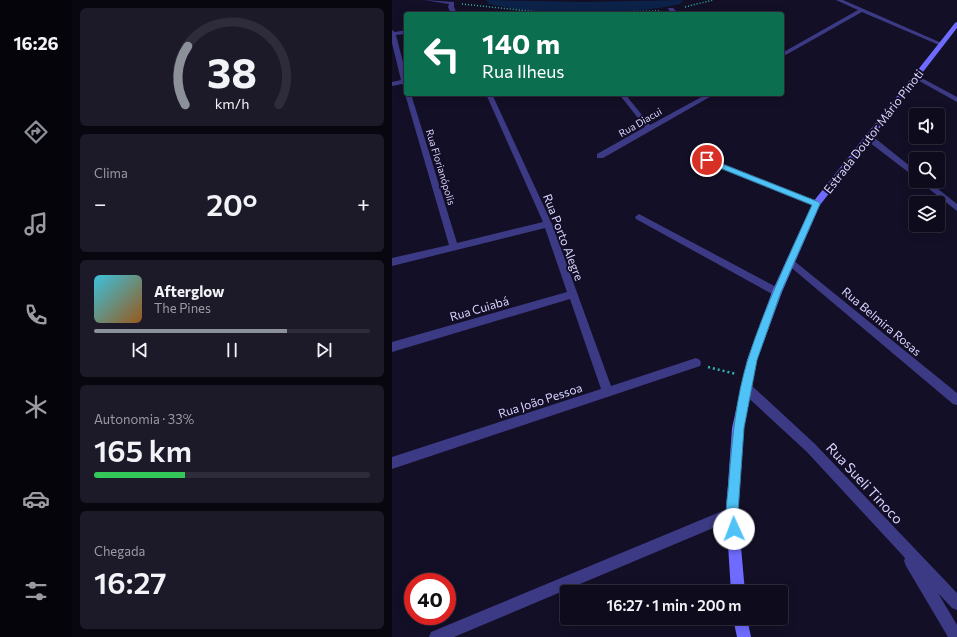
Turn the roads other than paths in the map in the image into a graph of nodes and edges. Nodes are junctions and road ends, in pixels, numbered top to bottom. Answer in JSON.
{"nodes":[{"id":1,"x":427,"y":0,"type":"edge"},
{"id":2,"x":839,"y":0,"type":"edge"},
{"id":3,"x":671,"y":10,"type":"road end"},
{"id":4,"x":862,"y":10,"type":"junction"},
{"id":5,"x":453,"y":12,"type":"edge"},
{"id":6,"x":674,"y":12,"type":"edge"},
{"id":7,"x":957,"y":24,"type":"edge"},
{"id":8,"x":404,"y":32,"type":"edge"},
{"id":9,"x":392,"y":33,"type":"edge"},
{"id":10,"x":941,"y":44,"type":"junction"},
{"id":11,"x":784,"y":54,"type":"edge"},
{"id":12,"x":916,"y":77,"type":"junction"},
{"id":13,"x":404,"y":80,"type":"edge"},
{"id":14,"x":392,"y":84,"type":"edge"},
{"id":15,"x":404,"y":84,"type":"edge"},
{"id":16,"x":409,"y":96,"type":"edge"},
{"id":17,"x":490,"y":96,"type":"edge"},
{"id":18,"x":624,"y":96,"type":"edge"},
{"id":19,"x":708,"y":96,"type":"edge"},
{"id":20,"x":957,"y":100,"type":"edge"},
{"id":21,"x":649,"y":128,"type":"junction"},
{"id":22,"x":868,"y":137,"type":"junction"},
{"id":23,"x":694,"y":155,"type":"dead end"},
{"id":24,"x":600,"y":156,"type":"dead end"},
{"id":25,"x":909,"y":169,"type":"edge"},
{"id":26,"x":932,"y":188,"type":"edge"},
{"id":27,"x":816,"y":204,"type":"junction"},
{"id":28,"x":957,"y":208,"type":"edge"},
{"id":29,"x":639,"y":217,"type":"dead end"},
{"id":30,"x":548,"y":224,"type":"junction"},
{"id":31,"x":454,"y":247,"type":"junction"},
{"id":32,"x":392,"y":262,"type":"edge"},
{"id":33,"x":790,"y":262,"type":"junction"},
{"id":34,"x":777,"y":292,"type":"junction"},
{"id":35,"x":574,"y":294,"type":"junction"},
{"id":36,"x":392,"y":347,"type":"edge"},
{"id":37,"x":696,"y":364,"type":"road end"},
{"id":38,"x":747,"y":383,"type":"junction"},
{"id":39,"x":607,"y":391,"type":"junction"},
{"id":40,"x":957,"y":400,"type":"edge"},
{"id":41,"x":392,"y":463,"type":"edge"},
{"id":42,"x":732,"y":513,"type":"junction"},
{"id":43,"x":902,"y":544,"type":"junction"},
{"id":44,"x":737,"y":585,"type":"edge"},
{"id":45,"x":957,"y":603,"type":"edge"},
{"id":46,"x":741,"y":625,"type":"edge"},
{"id":47,"x":436,"y":637,"type":"edge"},
{"id":48,"x":744,"y":637,"type":"edge"},
{"id":49,"x":956,"y":637,"type":"edge"}],
"edges":[{"from":1,"to":5,"type":"street"},
{"from":2,"to":4,"type":"street"},
{"from":3,"to":6,"type":"street"},
{"from":4,"to":10,"type":"street"},
{"from":4,"to":11,"type":"street"},
{"from":7,"to":10,"type":"street","name":"Estrada Doutor Mário Pinoti"},
{"from":8,"to":9,"type":"street"},
{"from":9,"to":13,"type":"street"},
{"from":10,"to":12,"type":"street","name":"Estrada Doutor Mário Pinoti"},
{"from":12,"to":20,"type":"street"},
{"from":12,"to":22,"type":"street","name":"Estrada Doutor Mário Pinoti"},
{"from":14,"to":15,"type":"street"},
{"from":16,"to":31,"type":"street","name":"Rua Florianópolis"},
{"from":17,"to":30,"type":"street","name":"Rua Porto Alegre"},
{"from":18,"to":21,"type":"street"},
{"from":19,"to":21,"type":"street","name":"Rua Diacui"},
{"from":21,"to":24,"type":"street","name":"Rua Diacui"},
{"from":22,"to":25,"type":"street"},
{"from":22,"to":27,"type":"street","name":"Estrada Doutor Mário Pinoti"},
{"from":23,"to":27,"type":"street"},
{"from":26,"to":28,"type":"street"},
{"from":27,"to":33,"type":"street","name":"Estrada Doutor Mário Pinoti"},
{"from":29,"to":34,"type":"street"},
{"from":30,"to":31,"type":"street"},
{"from":30,"to":35,"type":"street","name":"Rua Porto Alegre"},
{"from":31,"to":32,"type":"street"},
{"from":33,"to":34,"type":"street","name":"Estrada Doutor Mário Pinoti"},
{"from":33,"to":40,"type":"street","name":"Rua Belmira Rosas"},
{"from":34,"to":38,"type":"street","name":"Estrada Doutor Mário Pinoti"},
{"from":35,"to":36,"type":"street","name":"Rua Cuiabá"},
{"from":35,"to":39,"type":"street","name":"Rua Porto Alegre"},
{"from":37,"to":39,"type":"street","name":"Rua João Pessoa"},
{"from":38,"to":42,"type":"street","name":"Estrada Doutor Mário Pinoti"},
{"from":38,"to":43,"type":"street","name":"Rua Sueli Tinoco"},
{"from":39,"to":41,"type":"street","name":"Rua João Pessoa"},
{"from":42,"to":44,"type":"street","name":"Estrada Doutor Mário Pinoti"},
{"from":42,"to":47,"type":"street"},
{"from":43,"to":45,"type":"street","name":"Rua Sueli Tinoco"},
{"from":43,"to":49,"type":"street"},
{"from":46,"to":48,"type":"street"}]}
